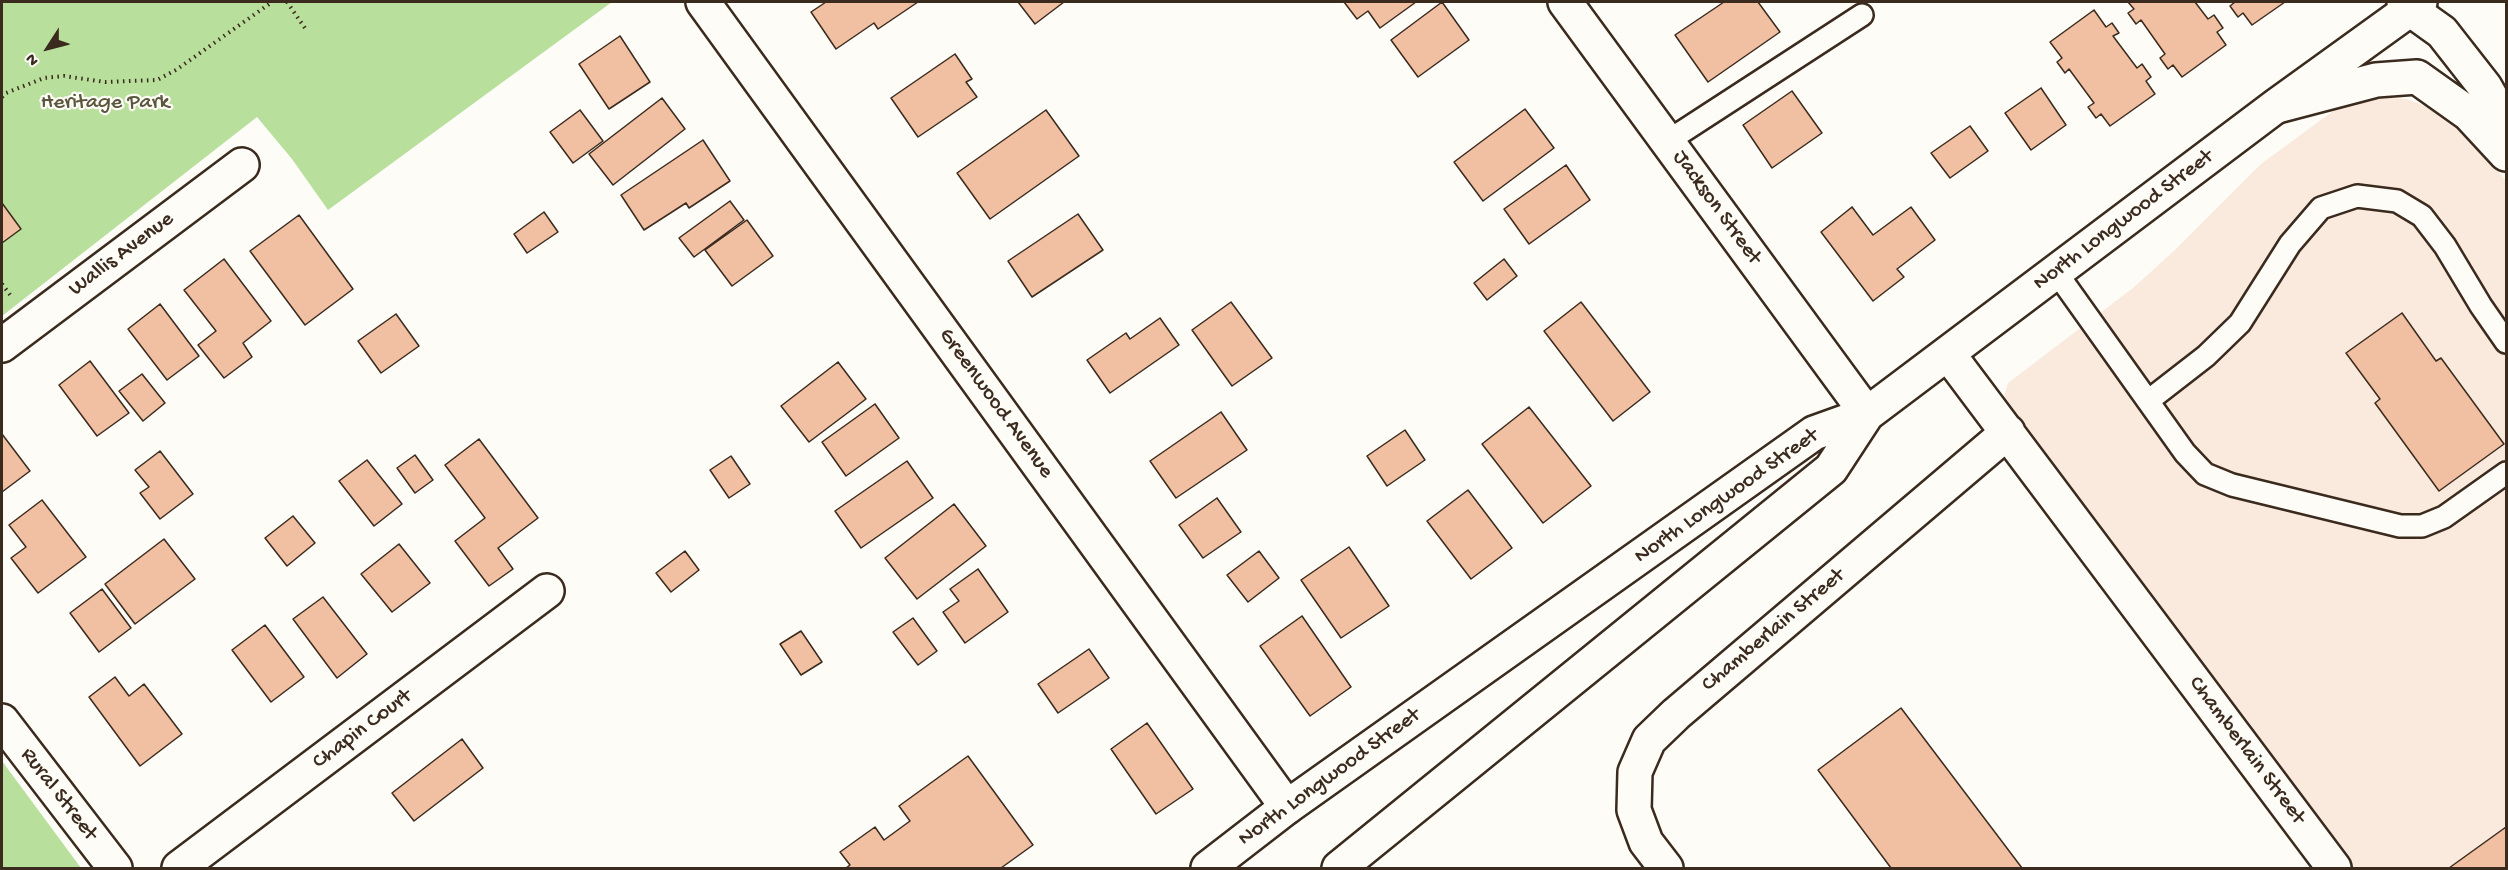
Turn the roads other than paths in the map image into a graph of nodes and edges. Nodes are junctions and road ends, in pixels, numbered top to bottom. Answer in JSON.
{"nodes":[{"id":1,"x":704,"y":2,"type":"edge"},
{"id":2,"x":1565,"y":2,"type":"edge"},
{"id":3,"x":2411,"y":4,"type":"edge"},
{"id":4,"x":1862,"y":15,"type":"dead end"},
{"id":5,"x":2276,"y":106,"type":"junction"},
{"id":6,"x":2506,"y":124,"type":"edge"},
{"id":7,"x":1668,"y":141,"type":"junction"},
{"id":8,"x":2506,"y":154,"type":"edge"},
{"id":9,"x":242,"y":165,"type":"dead end"},
{"id":10,"x":2056,"y":272,"type":"junction"},
{"id":11,"x":2506,"y":342,"type":"edge"},
{"id":12,"x":2,"y":345,"type":"edge"},
{"id":13,"x":1949,"y":355,"type":"junction"},
{"id":14,"x":2148,"y":402,"type":"junction"},
{"id":15,"x":1867,"y":414,"type":"junction"},
{"id":16,"x":2008,"y":432,"type":"junction"},
{"id":17,"x":2506,"y":473,"type":"edge"},
{"id":18,"x":547,"y":591,"type":"dead end"},
{"id":19,"x":2,"y":721,"type":"edge"},
{"id":20,"x":1287,"y":807,"type":"junction"},
{"id":21,"x":115,"y":868,"type":"edge"},
{"id":22,"x":179,"y":868,"type":"edge"},
{"id":23,"x":1208,"y":868,"type":"edge"},
{"id":24,"x":1339,"y":868,"type":"edge"},
{"id":25,"x":1666,"y":868,"type":"edge"},
{"id":26,"x":2334,"y":868,"type":"edge"}],
"edges":[{"from":1,"to":20,"type":"street","name":"Greenwood Avenue"},
{"from":2,"to":7,"type":"street","name":"Jackson Street"},
{"from":3,"to":5,"type":"street","name":"North Longwood Street"},
{"from":3,"to":6,"type":"street"},
{"from":4,"to":7,"type":"lane"},
{"from":5,"to":8,"type":"street"},
{"from":5,"to":10,"type":"street","name":"North Longwood Street"},
{"from":7,"to":15,"type":"street","name":"Jackson Street"},
{"from":9,"to":12,"type":"street","name":"Wallis Avenue"},
{"from":10,"to":13,"type":"street","name":"North Longwood Street"},
{"from":10,"to":14,"type":"lane"},
{"from":11,"to":14,"type":"lane"},
{"from":13,"to":15,"type":"street","name":"North Longwood Street"},
{"from":13,"to":16,"type":"street","name":"Chamberlain Street"},
{"from":14,"to":17,"type":"lane"},
{"from":15,"to":20,"type":"street","name":"North Longwood Street"},
{"from":15,"to":24,"type":"street"},
{"from":16,"to":25,"type":"street","name":"Chamberlain Street"},
{"from":16,"to":26,"type":"street","name":"Chamberlain Street"},
{"from":18,"to":22,"type":"street","name":"Chapin Court"},
{"from":19,"to":21,"type":"street","name":"Rural Street"},
{"from":20,"to":23,"type":"street","name":"North Longwood Street"}]}
